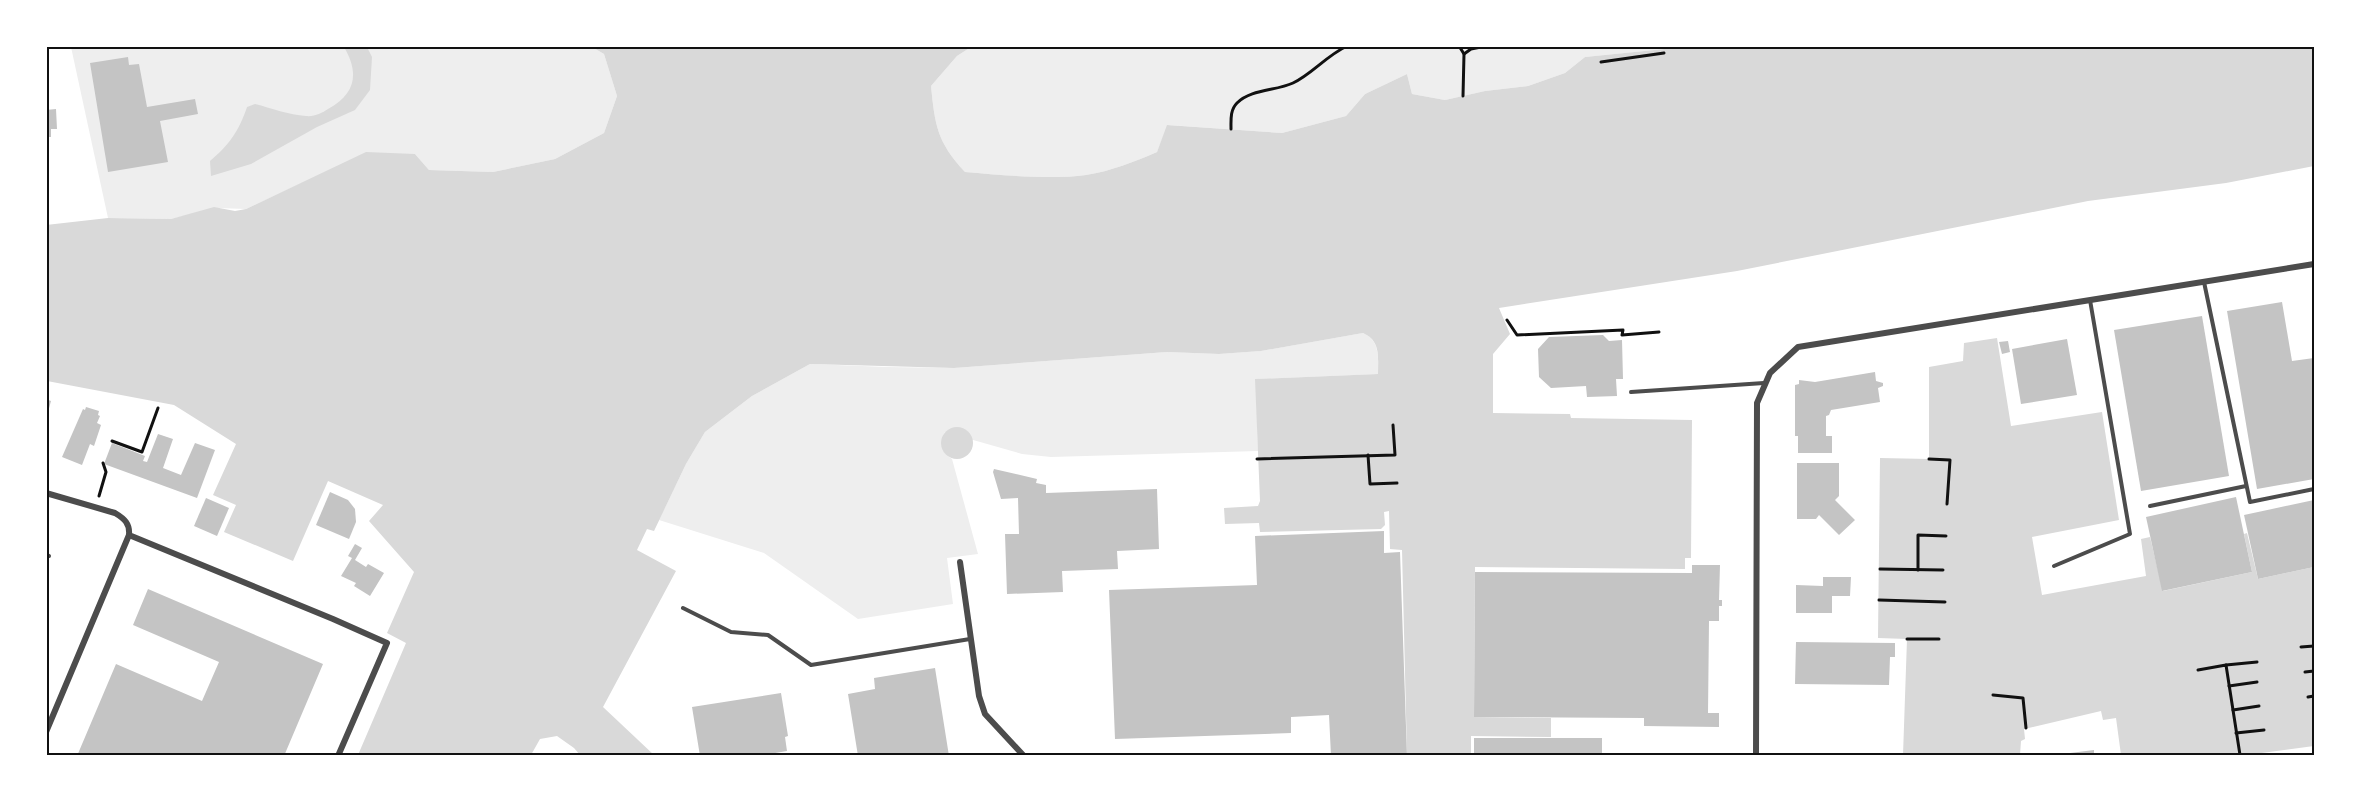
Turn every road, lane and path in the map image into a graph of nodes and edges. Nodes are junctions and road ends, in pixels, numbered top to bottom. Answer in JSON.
{"nodes":[{"id":1,"x":1347,"y":46,"type":"edge"},
{"id":2,"x":1459,"y":46,"type":"edge"},
{"id":3,"x":1486,"y":46,"type":"edge"},
{"id":4,"x":1664,"y":53,"type":"dead end"},
{"id":5,"x":1464,"y":54,"type":"junction"},
{"id":6,"x":1601,"y":62,"type":"dead end"},
{"id":7,"x":1463,"y":96,"type":"dead end"},
{"id":8,"x":1231,"y":129,"type":"dead end"},
{"id":9,"x":2314,"y":264,"type":"edge"},
{"id":10,"x":2204,"y":281,"type":"junction"},
{"id":11,"x":2090,"y":299,"type":"junction"},
{"id":12,"x":1507,"y":320,"type":"dead end"},
{"id":13,"x":1659,"y":332,"type":"dead end"},
{"id":14,"x":1765,"y":383,"type":"junction"},
{"id":15,"x":1631,"y":392,"type":"dead end"},
{"id":16,"x":158,"y":408,"type":"dead end"},
{"id":17,"x":1393,"y":425,"type":"dead end"},
{"id":18,"x":112,"y":441,"type":"dead end"},
{"id":19,"x":1368,"y":455,"type":"junction"},
{"id":20,"x":1257,"y":459,"type":"dead end"},
{"id":21,"x":1929,"y":459,"type":"dead end"},
{"id":22,"x":103,"y":463,"type":"dead end"},
{"id":23,"x":1397,"y":483,"type":"dead end"},
{"id":24,"x":2246,"y":486,"type":"junction"},
{"id":25,"x":2314,"y":489,"type":"edge"},
{"id":26,"x":46,"y":493,"type":"edge"},
{"id":27,"x":1947,"y":504,"type":"dead end"},
{"id":28,"x":95,"y":506,"type":"junction"},
{"id":29,"x":2150,"y":506,"type":"dead end"},
{"id":30,"x":129,"y":536,"type":"junction"},
{"id":31,"x":1946,"y":536,"type":"dead end"},
{"id":32,"x":960,"y":562,"type":"dead end"},
{"id":33,"x":2054,"y":566,"type":"dead end"},
{"id":34,"x":1880,"y":569,"type":"dead end"},
{"id":35,"x":1918,"y":570,"type":"junction"},
{"id":36,"x":1943,"y":570,"type":"dead end"},
{"id":37,"x":1879,"y":600,"type":"dead end"},
{"id":38,"x":1945,"y":602,"type":"dead end"},
{"id":39,"x":683,"y":608,"type":"dead end"},
{"id":40,"x":971,"y":638,"type":"junction"},
{"id":41,"x":1907,"y":639,"type":"dead end"},
{"id":42,"x":1939,"y":639,"type":"dead end"},
{"id":43,"x":2314,"y":646,"type":"edge"},
{"id":44,"x":2301,"y":647,"type":"dead end"},
{"id":45,"x":2257,"y":662,"type":"dead end"},
{"id":46,"x":2226,"y":665,"type":"junction"},
{"id":47,"x":2198,"y":670,"type":"dead end"},
{"id":48,"x":2314,"y":670,"type":"edge"},
{"id":49,"x":2305,"y":672,"type":"dead end"},
{"id":50,"x":2258,"y":682,"type":"dead end"},
{"id":51,"x":2229,"y":686,"type":"junction"},
{"id":52,"x":1993,"y":695,"type":"dead end"},
{"id":53,"x":2314,"y":696,"type":"edge"},
{"id":54,"x":2307,"y":697,"type":"dead end"},
{"id":55,"x":2259,"y":706,"type":"dead end"},
{"id":56,"x":2233,"y":710,"type":"junction"},
{"id":57,"x":2026,"y":728,"type":"dead end"},
{"id":58,"x":2264,"y":730,"type":"dead end"},
{"id":59,"x":46,"y":732,"type":"edge"},
{"id":60,"x":2236,"y":733,"type":"junction"},
{"id":61,"x":2240,"y":755,"type":"edge"},
{"id":62,"x":338,"y":756,"type":"edge"},
{"id":63,"x":1024,"y":756,"type":"edge"},
{"id":64,"x":1756,"y":756,"type":"edge"}],
"edges":[{"from":1,"to":8,"type":"path"},
{"from":2,"to":5,"type":"path"},
{"from":3,"to":5,"type":"path"},
{"from":4,"to":6,"type":"path"},
{"from":5,"to":7,"type":"path"},
{"from":9,"to":10,"type":"street"},
{"from":10,"to":11,"type":"street"},
{"from":10,"to":24,"type":"lane"},
{"from":11,"to":14,"type":"street"},
{"from":11,"to":33,"type":"lane"},
{"from":12,"to":13,"type":"path"},
{"from":14,"to":15,"type":"lane"},
{"from":14,"to":64,"type":"street"},
{"from":16,"to":18,"type":"path"},
{"from":17,"to":19,"type":"path"},
{"from":19,"to":20,"type":"path"},
{"from":19,"to":23,"type":"path"},
{"from":21,"to":27,"type":"path"},
{"from":22,"to":28,"type":"path"},
{"from":24,"to":25,"type":"lane"},
{"from":24,"to":29,"type":"lane"},
{"from":26,"to":28,"type":"street"},
{"from":28,"to":30,"type":"street"},
{"from":30,"to":59,"type":"street"},
{"from":30,"to":62,"type":"street"},
{"from":31,"to":35,"type":"path"},
{"from":32,"to":40,"type":"street"},
{"from":34,"to":35,"type":"path"},
{"from":35,"to":36,"type":"path"},
{"from":37,"to":38,"type":"path"},
{"from":39,"to":40,"type":"lane"},
{"from":40,"to":63,"type":"street"},
{"from":41,"to":42,"type":"path"},
{"from":43,"to":44,"type":"path"},
{"from":45,"to":46,"type":"path"},
{"from":46,"to":47,"type":"path"},
{"from":46,"to":51,"type":"path"},
{"from":48,"to":49,"type":"path"},
{"from":50,"to":51,"type":"path"},
{"from":51,"to":56,"type":"path"},
{"from":52,"to":57,"type":"path"},
{"from":53,"to":54,"type":"path"},
{"from":55,"to":56,"type":"path"},
{"from":56,"to":60,"type":"path"},
{"from":58,"to":60,"type":"path"},
{"from":60,"to":61,"type":"path"}]}
